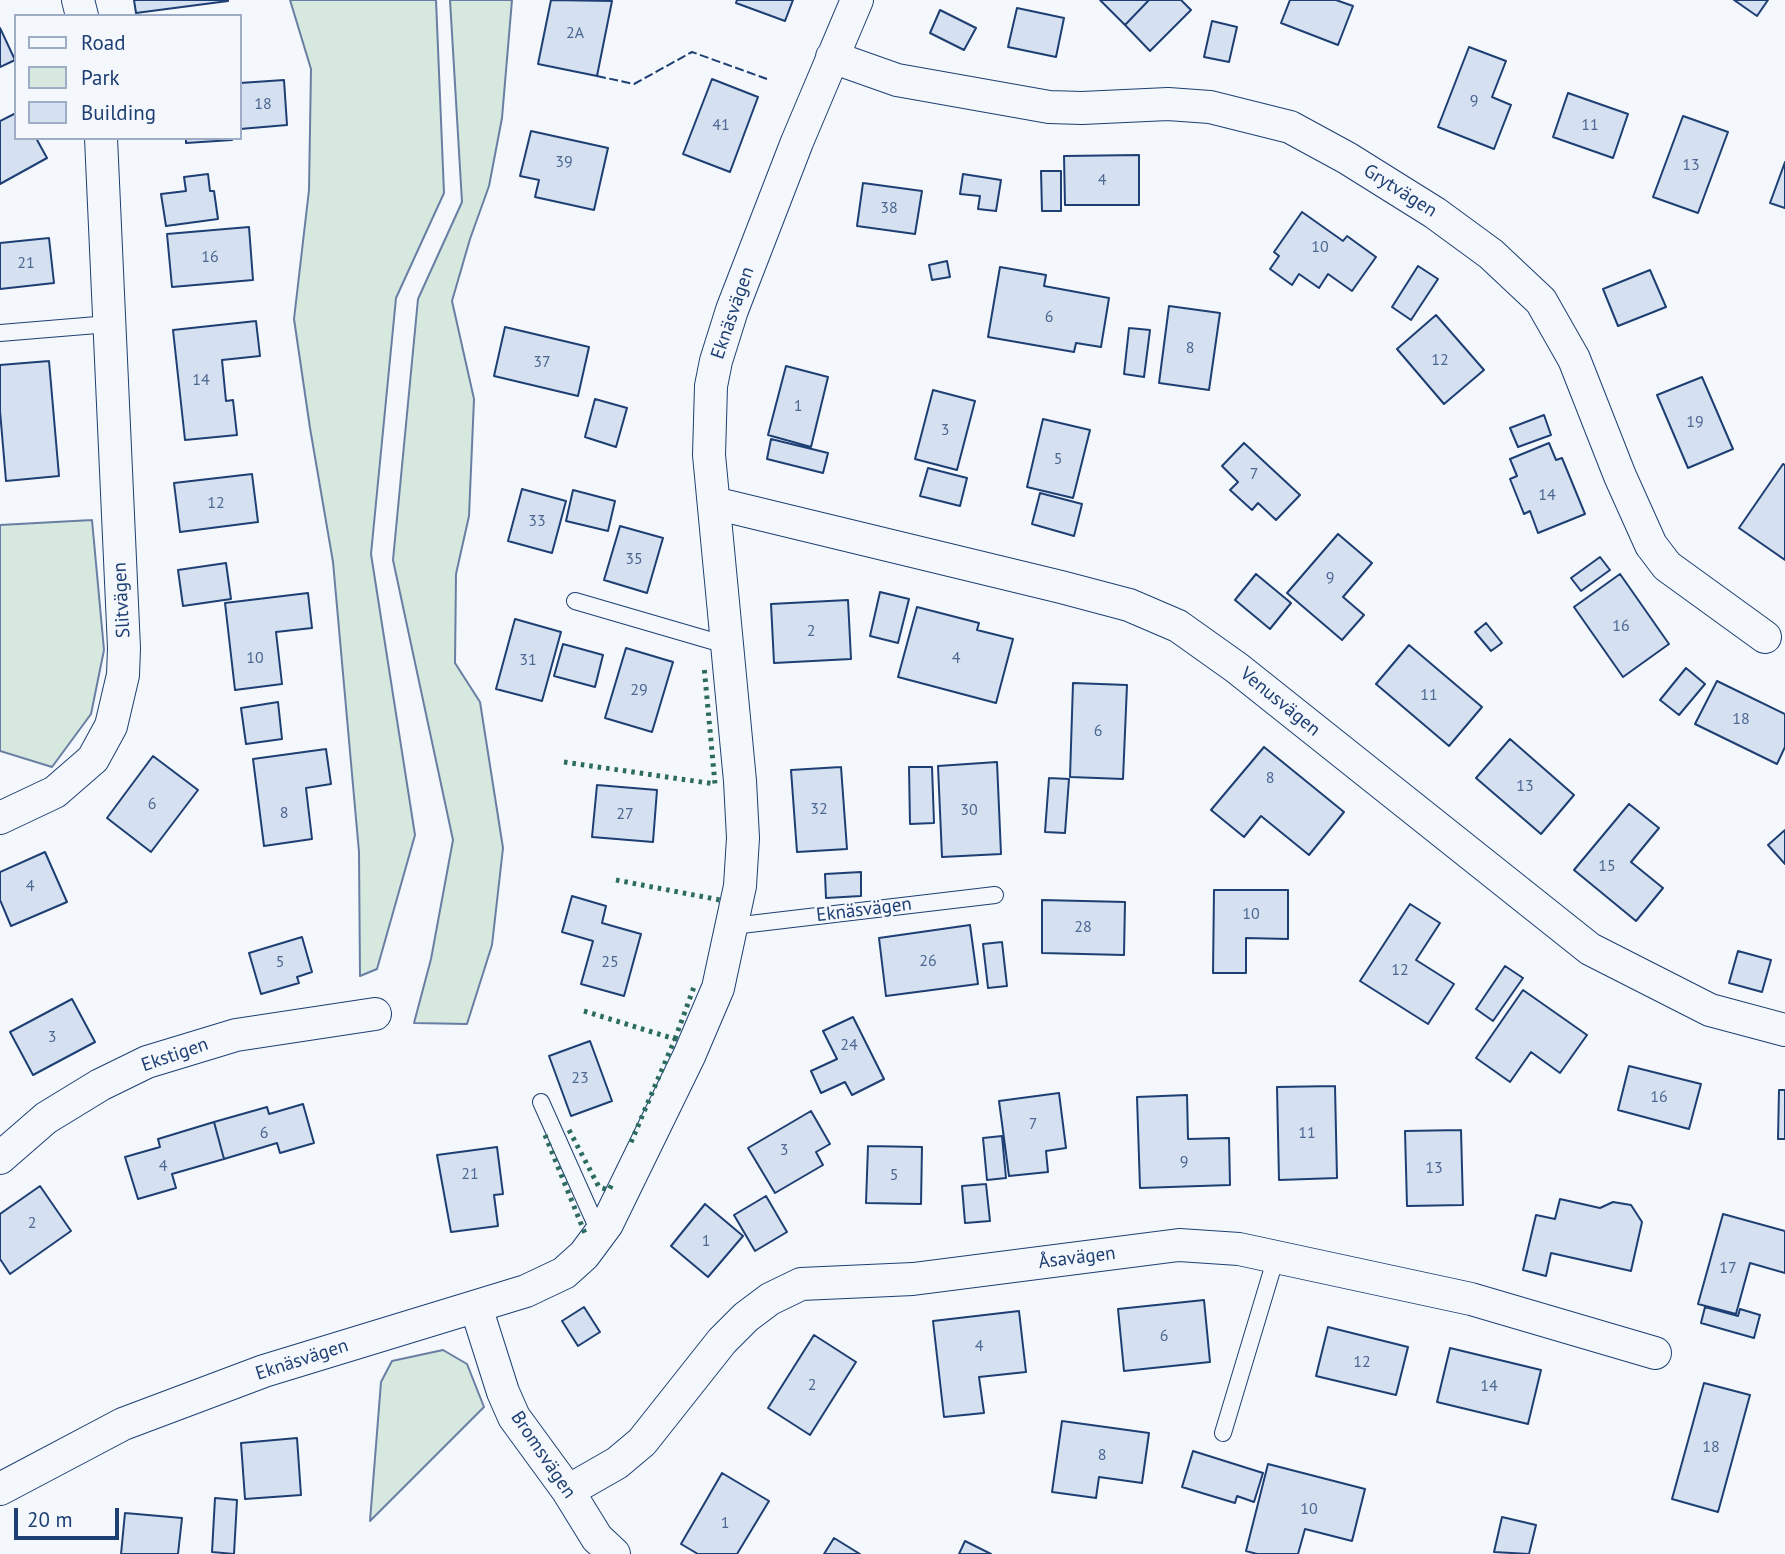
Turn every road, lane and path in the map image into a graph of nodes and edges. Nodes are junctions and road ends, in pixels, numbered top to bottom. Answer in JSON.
{"nodes":[{"id":1,"x":857,"y":0,"type":"edge"},
{"id":2,"x":832,"y":57,"type":"junction"},
{"id":3,"x":101,"y":140,"type":"edge"},
{"id":4,"x":109,"y":324,"type":"junction"},
{"id":5,"x":0,"y":333,"type":"edge"},
{"id":6,"x":714,"y":503,"type":"junction"},
{"id":7,"x":575,"y":601,"type":"dead end"},
{"id":8,"x":1765,"y":637,"type":"dead end"},
{"id":9,"x":726,"y":645,"type":"junction"},
{"id":10,"x":0,"y":818,"type":"edge"},
{"id":11,"x":995,"y":895,"type":"dead end"},
{"id":12,"x":733,"y":926,"type":"junction"},
{"id":13,"x":376,"y":1014,"type":"dead end"},
{"id":14,"x":1785,"y":1030,"type":"edge"},
{"id":15,"x":541,"y":1102,"type":"dead end"},
{"id":16,"x":0,"y":1158,"type":"edge"},
{"id":17,"x":600,"y":1234,"type":"junction"},
{"id":18,"x":1276,"y":1257,"type":"junction"},
{"id":19,"x":477,"y":1307,"type":"junction"},
{"id":20,"x":1656,"y":1353,"type":"dead end"},
{"id":21,"x":1223,"y":1433,"type":"dead end"},
{"id":22,"x":0,"y":1489,"type":"edge"},
{"id":23,"x":568,"y":1491,"type":"junction"},
{"id":24,"x":614,"y":1554,"type":"edge"}],
"edges":[{"from":1,"to":2,"type":"street","name":"Eknäsvägen"},
{"from":2,"to":6,"type":"street","name":"Eknäsvägen"},
{"from":2,"to":8,"type":"street","name":"Grytvägen"},
{"from":3,"to":4,"type":"street","name":"Slitvägen"},
{"from":4,"to":5,"type":"lane"},
{"from":4,"to":10,"type":"street","name":"Slitvägen"},
{"from":6,"to":9,"type":"street","name":"Eknäsvägen"},
{"from":6,"to":14,"type":"street","name":"Venusvägen"},
{"from":7,"to":9,"type":"lane"},
{"from":9,"to":12,"type":"street","name":"Eknäsvägen"},
{"from":11,"to":12,"type":"lane","name":"Eknäsvägen"},
{"from":12,"to":17,"type":"street","name":"Eknäsvägen"},
{"from":13,"to":16,"type":"street","name":"Ekstigen"},
{"from":15,"to":17,"type":"lane"},
{"from":17,"to":19,"type":"street","name":"Eknäsvägen"},
{"from":18,"to":20,"type":"street","name":"Åsavägen"},
{"from":18,"to":21,"type":"lane"},
{"from":18,"to":23,"type":"street","name":"Åsavägen"},
{"from":19,"to":22,"type":"street","name":"Eknäsvägen"},
{"from":19,"to":23,"type":"street","name":"Bromsvägen"},
{"from":23,"to":24,"type":"street","name":"Bromsvägen"}]}
